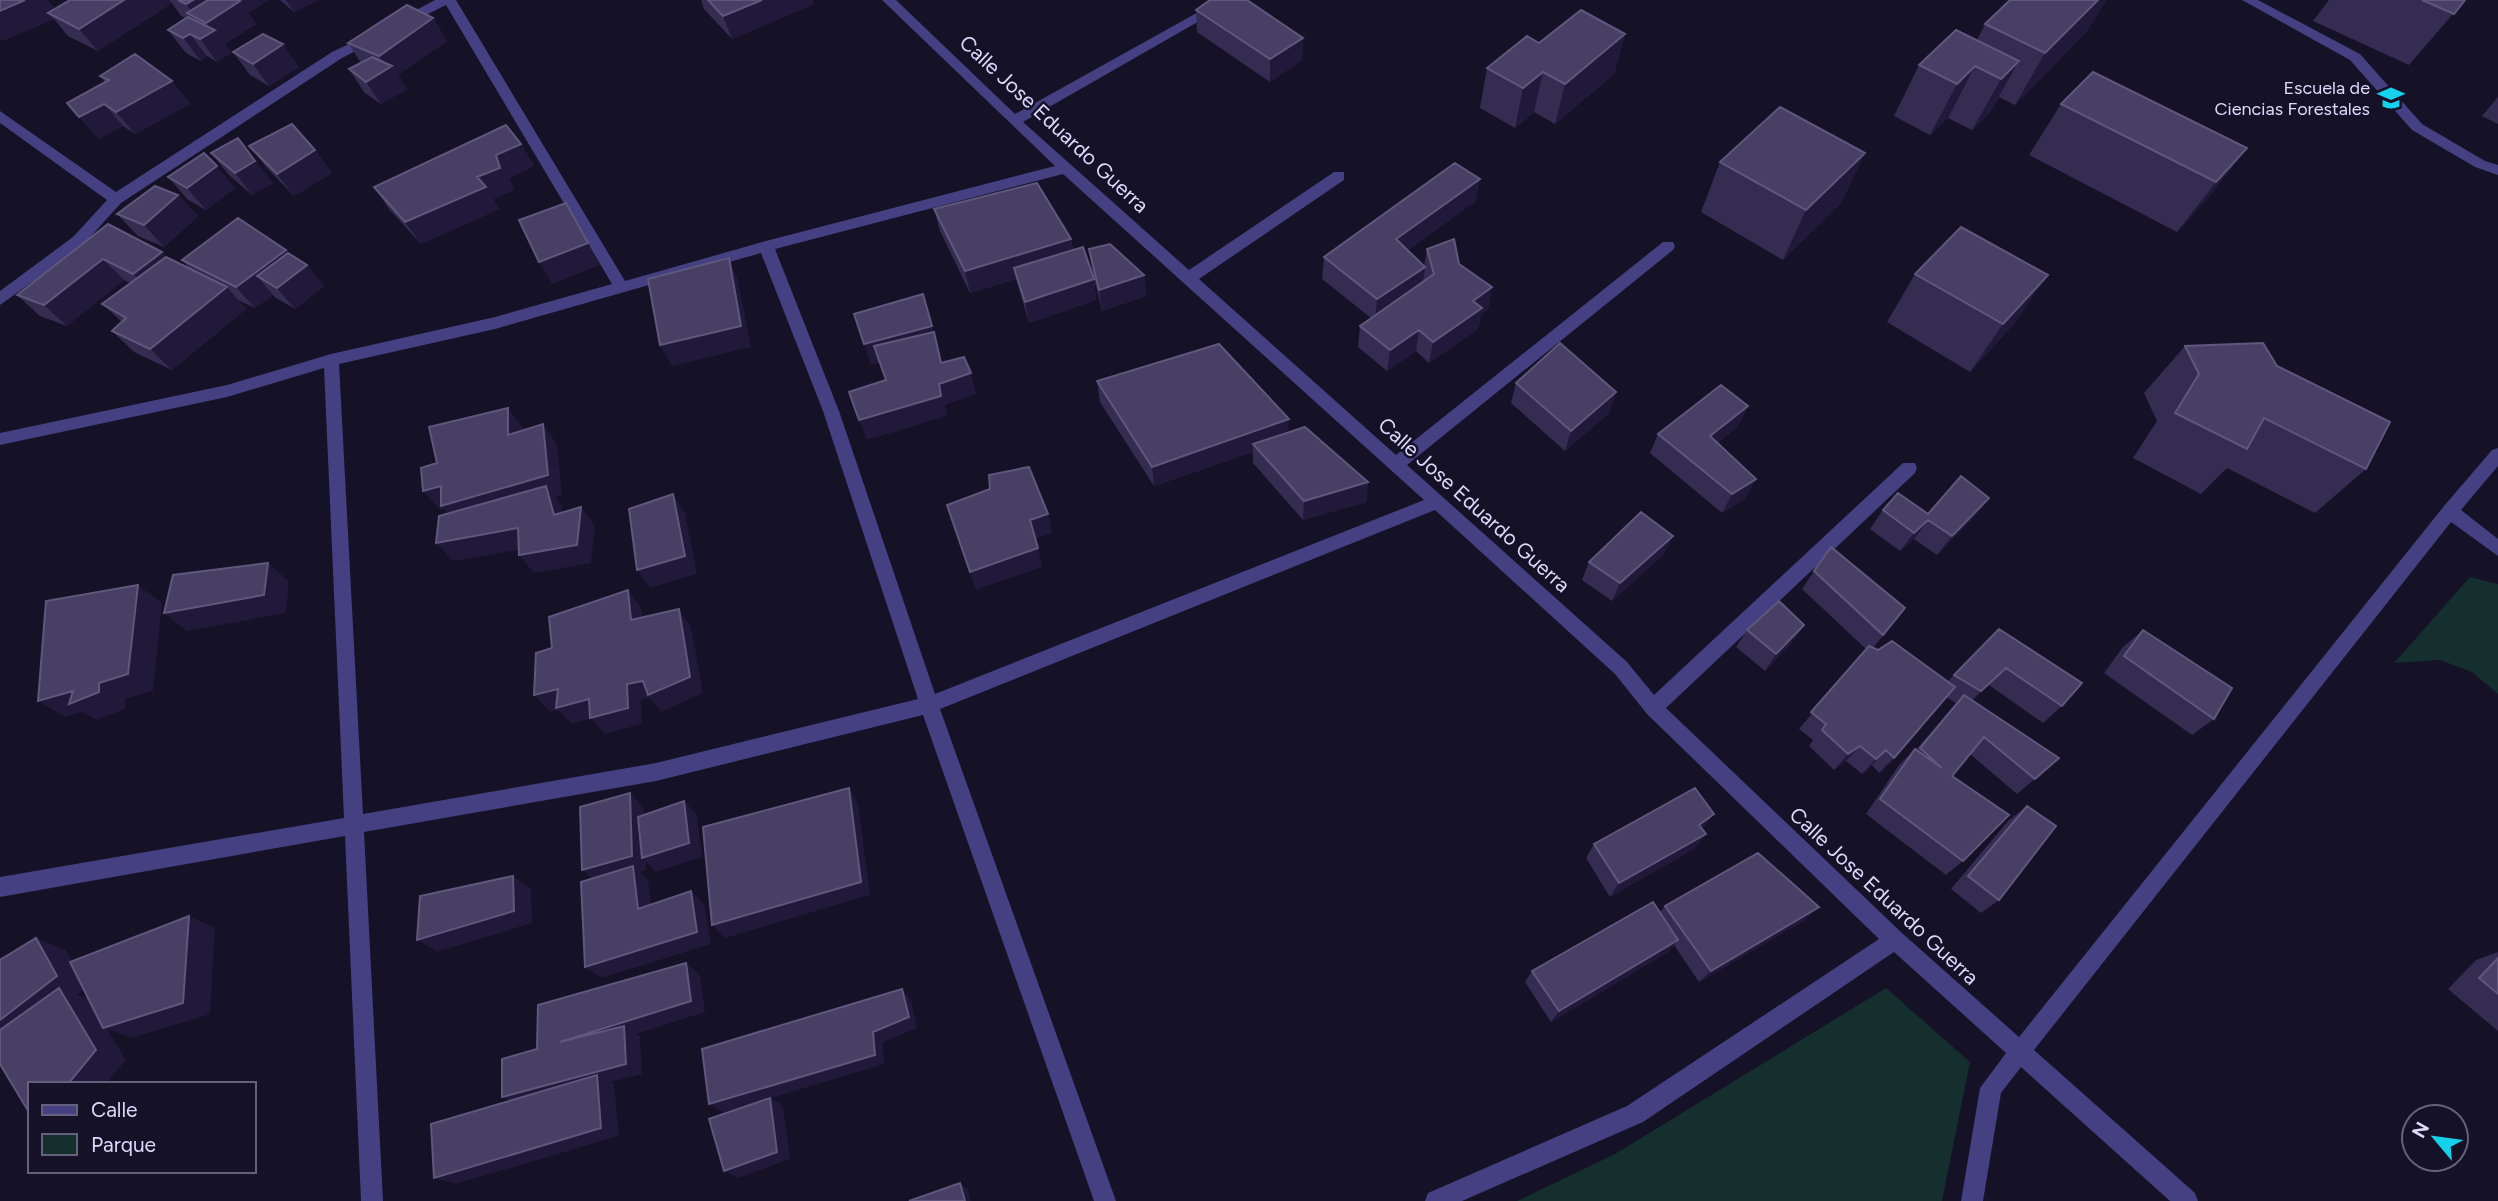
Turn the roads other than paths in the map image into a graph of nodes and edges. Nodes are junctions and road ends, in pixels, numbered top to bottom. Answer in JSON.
{"nodes":[{"id":1,"x":448,"y":0,"type":"edge"},
{"id":2,"x":888,"y":0,"type":"edge"},
{"id":3,"x":1230,"y":0,"type":"edge"},
{"id":4,"x":2248,"y":0,"type":"edge"},
{"id":5,"x":0,"y":116,"type":"edge"},
{"id":6,"x":1014,"y":121,"type":"junction"},
{"id":7,"x":1066,"y":168,"type":"junction"},
{"id":8,"x":2498,"y":170,"type":"edge"},
{"id":9,"x":1339,"y":176,"type":"dead end"},
{"id":10,"x":116,"y":199,"type":"junction"},
{"id":11,"x":766,"y":246,"type":"junction"},
{"id":12,"x":1668,"y":246,"type":"dead end"},
{"id":13,"x":1189,"y":278,"type":"junction"},
{"id":14,"x":621,"y":287,"type":"junction"},
{"id":15,"x":0,"y":299,"type":"edge"},
{"id":16,"x":331,"y":360,"type":"junction"},
{"id":17,"x":0,"y":439,"type":"edge"},
{"id":18,"x":2498,"y":455,"type":"edge"},
{"id":19,"x":1396,"y":464,"type":"junction"},
{"id":20,"x":1909,"y":468,"type":"dead end"},
{"id":21,"x":1435,"y":503,"type":"junction"},
{"id":22,"x":2450,"y":511,"type":"junction"},
{"id":23,"x":2498,"y":549,"type":"edge"},
{"id":24,"x":929,"y":705,"type":"junction"},
{"id":25,"x":1653,"y":708,"type":"junction"},
{"id":26,"x":352,"y":825,"type":"junction"},
{"id":27,"x":0,"y":887,"type":"edge"},
{"id":28,"x":1895,"y":940,"type":"junction"},
{"id":29,"x":2021,"y":1052,"type":"junction"},
{"id":30,"x":372,"y":1201,"type":"edge"},
{"id":31,"x":1105,"y":1201,"type":"edge"},
{"id":32,"x":1436,"y":1201,"type":"edge"},
{"id":33,"x":1972,"y":1201,"type":"edge"},
{"id":34,"x":2187,"y":1201,"type":"edge"}],
"edges":[{"from":1,"to":10,"type":"street"},
{"from":1,"to":14,"type":"street"},
{"from":2,"to":6,"type":"street","name":"Calle Jose Eduardo Guerra"},
{"from":3,"to":6,"type":"street"},
{"from":4,"to":8,"type":"street"},
{"from":5,"to":10,"type":"street"},
{"from":6,"to":7,"type":"street","name":"Calle Jose Eduardo Guerra"},
{"from":7,"to":11,"type":"street"},
{"from":7,"to":13,"type":"street","name":"Calle Jose Eduardo Guerra"},
{"from":9,"to":13,"type":"street"},
{"from":10,"to":15,"type":"street"},
{"from":11,"to":14,"type":"street"},
{"from":11,"to":24,"type":"street"},
{"from":12,"to":19,"type":"street"},
{"from":13,"to":19,"type":"street","name":"Calle Jose Eduardo Guerra"},
{"from":14,"to":16,"type":"street"},
{"from":16,"to":17,"type":"street"},
{"from":16,"to":26,"type":"street"},
{"from":18,"to":22,"type":"street"},
{"from":19,"to":21,"type":"street","name":"Calle Jose Eduardo Guerra"},
{"from":20,"to":25,"type":"street"},
{"from":21,"to":24,"type":"street"},
{"from":21,"to":25,"type":"street","name":"Calle Jose Eduardo Guerra"},
{"from":22,"to":23,"type":"street"},
{"from":22,"to":29,"type":"street"},
{"from":24,"to":26,"type":"street"},
{"from":24,"to":31,"type":"street"},
{"from":25,"to":28,"type":"street","name":"Calle Jose Eduardo Guerra"},
{"from":26,"to":27,"type":"street"},
{"from":26,"to":30,"type":"street"},
{"from":28,"to":29,"type":"street","name":"Calle Jose Eduardo Guerra"},
{"from":28,"to":32,"type":"street"},
{"from":29,"to":33,"type":"street"},
{"from":29,"to":34,"type":"street","name":"Calle Jose Eduardo Guerra"}]}
